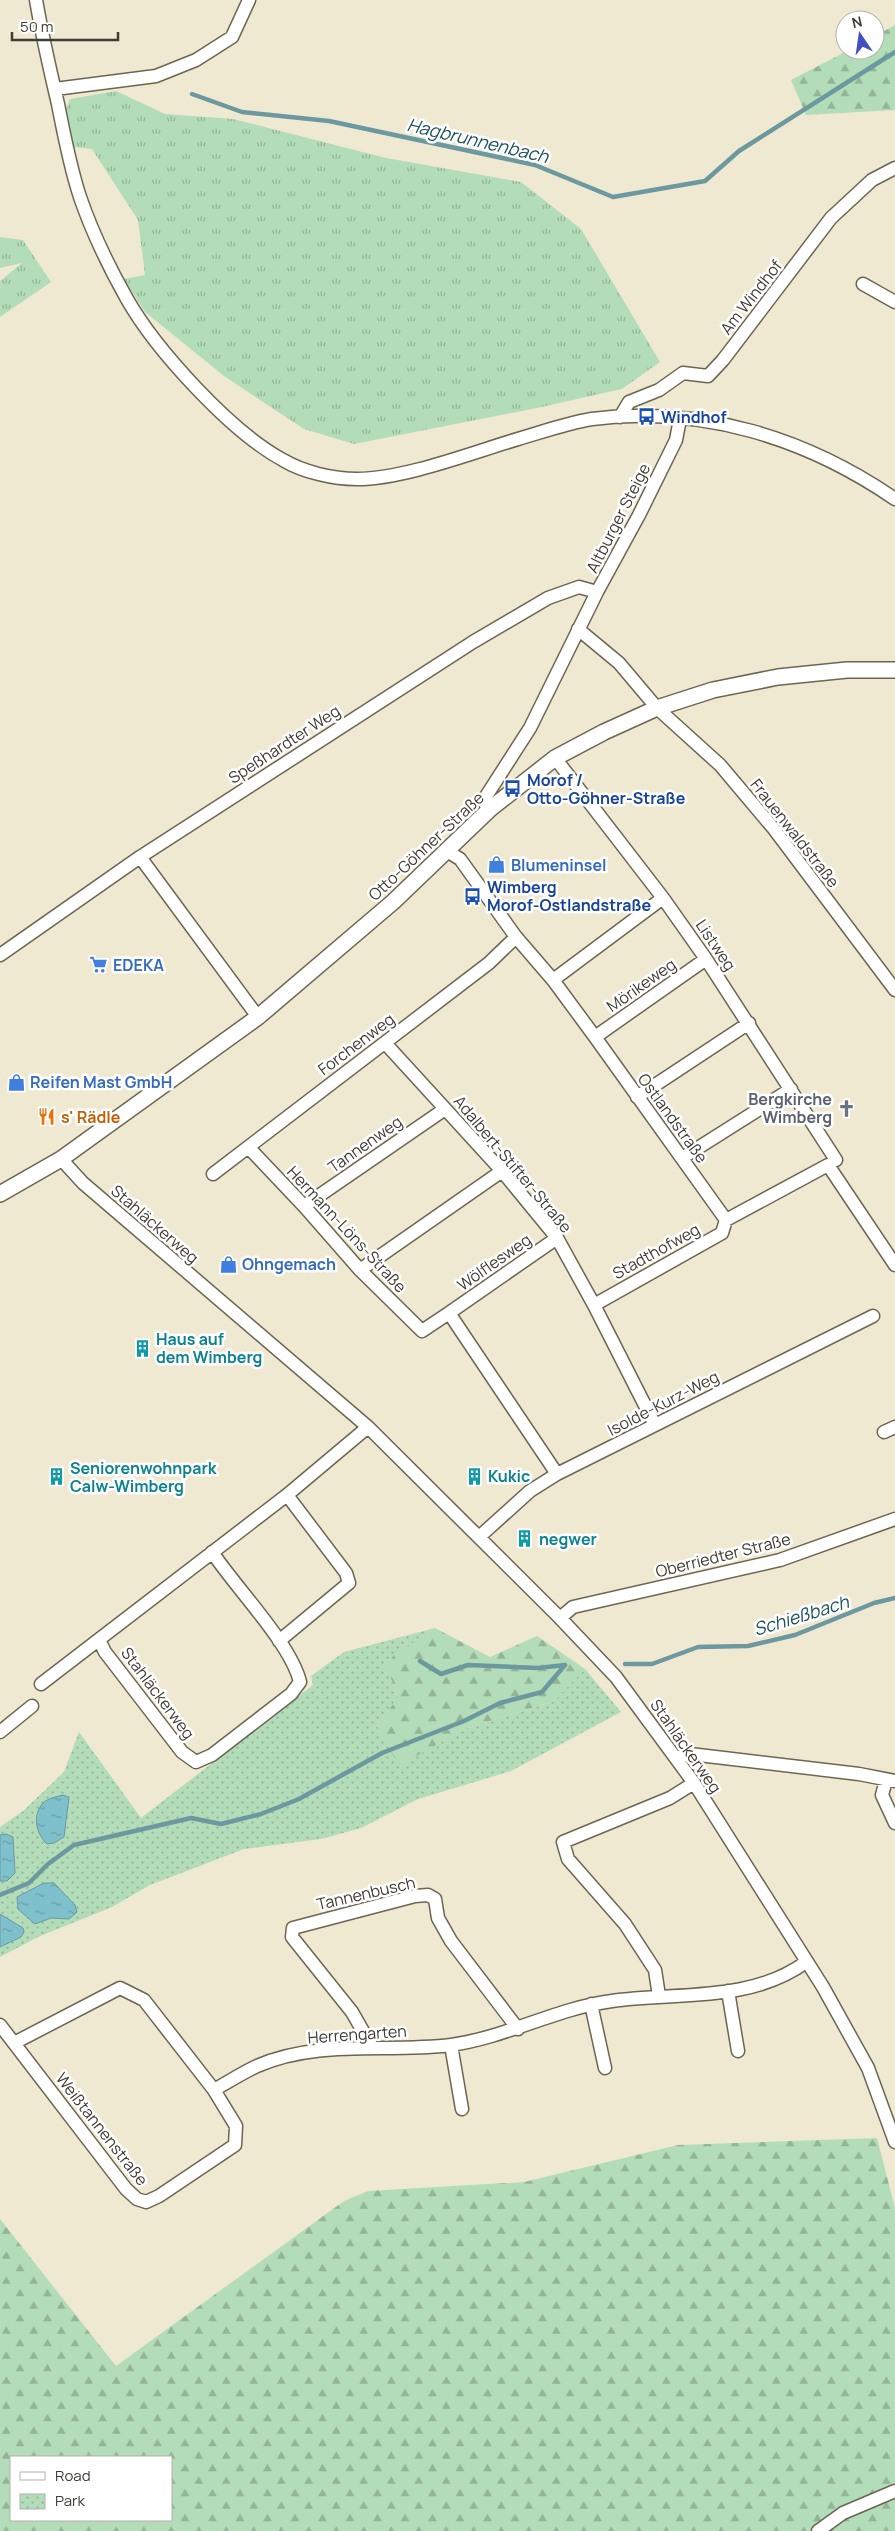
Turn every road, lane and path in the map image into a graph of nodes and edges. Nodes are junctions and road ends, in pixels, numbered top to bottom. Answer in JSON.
{"nodes":[{"id":1,"x":36,"y":0,"type":"edge"},
{"id":2,"x":249,"y":0,"type":"edge"},
{"id":3,"x":54,"y":89,"type":"junction"},
{"id":4,"x":895,"y":168,"type":"edge"},
{"id":5,"x":864,"y":284,"type":"dead end"},
{"id":6,"x":895,"y":302,"type":"edge"},
{"id":7,"x":620,"y":417,"type":"junction"},
{"id":8,"x":680,"y":419,"type":"junction"},
{"id":9,"x":895,"y":499,"type":"edge"},
{"id":10,"x":597,"y":592,"type":"junction"},
{"id":11,"x":578,"y":629,"type":"junction"},
{"id":12,"x":895,"y":670,"type":"edge"},
{"id":13,"x":657,"y":708,"type":"junction"},
{"id":14,"x":556,"y":758,"type":"junction"},
{"id":15,"x":490,"y":809,"type":"junction"},
{"id":16,"x":447,"y":851,"type":"junction"},
{"id":17,"x":140,"y":857,"type":"junction"},
{"id":18,"x":664,"y":898,"type":"junction"},
{"id":19,"x":516,"y":937,"type":"junction"},
{"id":20,"x":0,"y":955,"type":"edge"},
{"id":21,"x":706,"y":959,"type":"junction"},
{"id":22,"x":553,"y":980,"type":"junction"},
{"id":23,"x":895,"y":990,"type":"edge"},
{"id":24,"x":258,"y":1017,"type":"junction"},
{"id":25,"x":749,"y":1023,"type":"junction"},
{"id":26,"x":595,"y":1037,"type":"junction"},
{"id":27,"x":385,"y":1042,"type":"junction"},
{"id":28,"x":791,"y":1089,"type":"junction"},
{"id":29,"x":637,"y":1097,"type":"junction"},
{"id":30,"x":445,"y":1108,"type":"junction"},
{"id":31,"x":249,"y":1148,"type":"junction"},
{"id":32,"x":682,"y":1158,"type":"junction"},
{"id":33,"x":60,"y":1159,"type":"junction"},
{"id":34,"x":836,"y":1160,"type":"dead end"},
{"id":35,"x":502,"y":1172,"type":"junction"},
{"id":36,"x":213,"y":1174,"type":"dead end"},
{"id":37,"x":0,"y":1194,"type":"edge"},
{"id":38,"x":304,"y":1206,"type":"junction"},
{"id":39,"x":726,"y":1220,"type":"junction"},
{"id":40,"x":556,"y":1238,"type":"junction"},
{"id":41,"x":895,"y":1264,"type":"edge"},
{"id":42,"x":360,"y":1270,"type":"junction"},
{"id":43,"x":594,"y":1304,"type":"junction"},
{"id":44,"x":449,"y":1313,"type":"junction"},
{"id":45,"x":873,"y":1316,"type":"dead end"},
{"id":46,"x":654,"y":1424,"type":"junction"},
{"id":47,"x":368,"y":1427,"type":"junction"},
{"id":48,"x":556,"y":1474,"type":"junction"},
{"id":49,"x":286,"y":1495,"type":"junction"},
{"id":50,"x":895,"y":1519,"type":"edge"},
{"id":51,"x":478,"y":1536,"type":"junction"},
{"id":52,"x":212,"y":1552,"type":"junction"},
{"id":53,"x":560,"y":1618,"type":"junction"},
{"id":54,"x":99,"y":1640,"type":"junction"},
{"id":55,"x":279,"y":1641,"type":"junction"},
{"id":56,"x":41,"y":1684,"type":"dead end"},
{"id":57,"x":32,"y":1706,"type":"dead end"},
{"id":58,"x":0,"y":1732,"type":"edge"},
{"id":59,"x":677,"y":1758,"type":"junction"},
{"id":60,"x":891,"y":1781,"type":"edge"},
{"id":61,"x":694,"y":1784,"type":"junction"},
{"id":62,"x":895,"y":1823,"type":"edge"},
{"id":63,"x":806,"y":1962,"type":"junction"},
{"id":64,"x":728,"y":1991,"type":"junction"},
{"id":65,"x":659,"y":1996,"type":"junction"},
{"id":66,"x":591,"y":2004,"type":"junction"},
{"id":67,"x":0,"y":2025,"type":"edge"},
{"id":68,"x":518,"y":2029,"type":"junction"},
{"id":69,"x":14,"y":2043,"type":"junction"},
{"id":70,"x":451,"y":2045,"type":"junction"},
{"id":71,"x":372,"y":2047,"type":"junction"},
{"id":72,"x":738,"y":2051,"type":"dead end"},
{"id":73,"x":605,"y":2068,"type":"dead end"},
{"id":74,"x":214,"y":2090,"type":"junction"},
{"id":75,"x":462,"y":2109,"type":"dead end"},
{"id":76,"x":895,"y":2142,"type":"edge"},
{"id":77,"x":895,"y":2491,"type":"edge"},
{"id":78,"x":818,"y":2531,"type":"edge"}],
"edges":[{"from":1,"to":3,"type":"street"},
{"from":2,"to":3,"type":"street"},
{"from":3,"to":7,"type":"street"},
{"from":4,"to":7,"type":"street","name":"Am Windhof"},
{"from":5,"to":6,"type":"street"},
{"from":7,"to":8,"type":"street"},
{"from":8,"to":9,"type":"street"},
{"from":8,"to":10,"type":"street","name":"Altburger Steige"},
{"from":10,"to":11,"type":"street","name":"Altburger Steige"},
{"from":10,"to":17,"type":"street","name":"Speßhardter Weg"},
{"from":11,"to":13,"type":"street"},
{"from":11,"to":15,"type":"street","name":"Altburger Steige"},
{"from":12,"to":13,"type":"street","name":"Otto-Göhner-Straße"},
{"from":13,"to":14,"type":"street","name":"Otto-Göhner-Straße"},
{"from":13,"to":23,"type":"street","name":"Frauenwaldstraße"},
{"from":14,"to":15,"type":"street","name":"Otto-Göhner-Straße"},
{"from":14,"to":18,"type":"street","name":"Listweg"},
{"from":15,"to":16,"type":"street","name":"Otto-Göhner-Straße"},
{"from":16,"to":19,"type":"street","name":"Ostlandstraße"},
{"from":16,"to":24,"type":"street","name":"Otto-Göhner-Straße"},
{"from":17,"to":20,"type":"street","name":"Speßhardter Weg"},
{"from":17,"to":24,"type":"street"},
{"from":18,"to":21,"type":"street","name":"Listweg"},
{"from":18,"to":22,"type":"street"},
{"from":19,"to":22,"type":"street","name":"Ostlandstraße"},
{"from":19,"to":27,"type":"street","name":"Forchenweg"},
{"from":21,"to":25,"type":"street","name":"Listweg"},
{"from":21,"to":26,"type":"street","name":"Mörikeweg"},
{"from":22,"to":26,"type":"street","name":"Ostlandstraße"},
{"from":24,"to":33,"type":"street","name":"Otto-Göhner-Straße"},
{"from":25,"to":28,"type":"street","name":"Listweg"},
{"from":25,"to":29,"type":"street"},
{"from":26,"to":29,"type":"street","name":"Ostlandstraße"},
{"from":27,"to":30,"type":"street","name":"Adalbert-Stifter-Straße"},
{"from":27,"to":31,"type":"street","name":"Forchenweg"},
{"from":28,"to":32,"type":"street"},
{"from":28,"to":34,"type":"street","name":"Listweg"},
{"from":29,"to":32,"type":"street","name":"Ostlandstraße"},
{"from":30,"to":35,"type":"street","name":"Adalbert-Stifter-Straße"},
{"from":30,"to":38,"type":"street","name":"Tannenweg"},
{"from":31,"to":36,"type":"street","name":"Forchenweg"},
{"from":31,"to":38,"type":"street","name":"Hermann-Löns-Straße"},
{"from":32,"to":39,"type":"street","name":"Ostlandstraße"},
{"from":33,"to":37,"type":"street","name":"Otto-Göhner-Straße"},
{"from":33,"to":47,"type":"street","name":"Stahläckerweg"},
{"from":35,"to":40,"type":"street","name":"Adalbert-Stifter-Straße"},
{"from":35,"to":42,"type":"street"},
{"from":38,"to":42,"type":"street","name":"Hermann-Löns-Straße"},
{"from":39,"to":41,"type":"street"},
{"from":39,"to":43,"type":"street","name":"Stadthofweg"},
{"from":40,"to":43,"type":"street","name":"Adalbert-Stifter-Straße"},
{"from":40,"to":44,"type":"street","name":"Wölflesweg"},
{"from":42,"to":44,"type":"street","name":"Hermann-Löns-Straße"},
{"from":43,"to":46,"type":"street","name":"Adalbert-Stifter-Straße"},
{"from":44,"to":48,"type":"street"},
{"from":45,"to":46,"type":"street","name":"Isolde-Kurz-Weg"},
{"from":46,"to":48,"type":"street","name":"Isolde-Kurz-Weg"},
{"from":47,"to":49,"type":"street","name":"Stahläckerweg"},
{"from":47,"to":51,"type":"street","name":"Stahläckerweg"},
{"from":48,"to":51,"type":"street","name":"Isolde-Kurz-Weg"},
{"from":49,"to":52,"type":"street","name":"Stahläckerweg"},
{"from":49,"to":55,"type":"street"},
{"from":50,"to":53,"type":"street","name":"Oberriedter Straße"},
{"from":51,"to":53,"type":"street","name":"Stahläckerweg"},
{"from":52,"to":54,"type":"street","name":"Stahläckerweg"},
{"from":52,"to":55,"type":"street","name":"Stahläckerweg"},
{"from":53,"to":59,"type":"street","name":"Stahläckerweg"},
{"from":54,"to":55,"type":"street","name":"Stahläckerweg"},
{"from":54,"to":56,"type":"street","name":"Stahläckerweg"},
{"from":57,"to":58,"type":"street"},
{"from":59,"to":60,"type":"street"},
{"from":59,"to":61,"type":"street","name":"Stahläckerweg"},
{"from":60,"to":62,"type":"street"},
{"from":61,"to":63,"type":"street","name":"Stahläckerweg"},
{"from":61,"to":65,"type":"street"},
{"from":63,"to":64,"type":"street","name":"Herrengarten"},
{"from":63,"to":76,"type":"street","name":"Stahläckerweg"},
{"from":64,"to":65,"type":"street","name":"Herrengarten"},
{"from":64,"to":72,"type":"street"},
{"from":65,"to":66,"type":"street","name":"Herrengarten"},
{"from":66,"to":68,"type":"street","name":"Herrengarten"},
{"from":66,"to":73,"type":"street"},
{"from":67,"to":69,"type":"street","name":"Weißtannenstraße"},
{"from":68,"to":70,"type":"street","name":"Herrengarten"},
{"from":68,"to":71,"type":"street","name":"Tannenbusch"},
{"from":69,"to":74,"type":"street","name":"Weißtannenstraße"},
{"from":69,"to":74,"type":"street","name":"Weißtannenstraße"},
{"from":70,"to":71,"type":"street","name":"Herrengarten"},
{"from":70,"to":75,"type":"street"},
{"from":71,"to":74,"type":"street","name":"Herrengarten"},
{"from":77,"to":78,"type":"street"}]}
